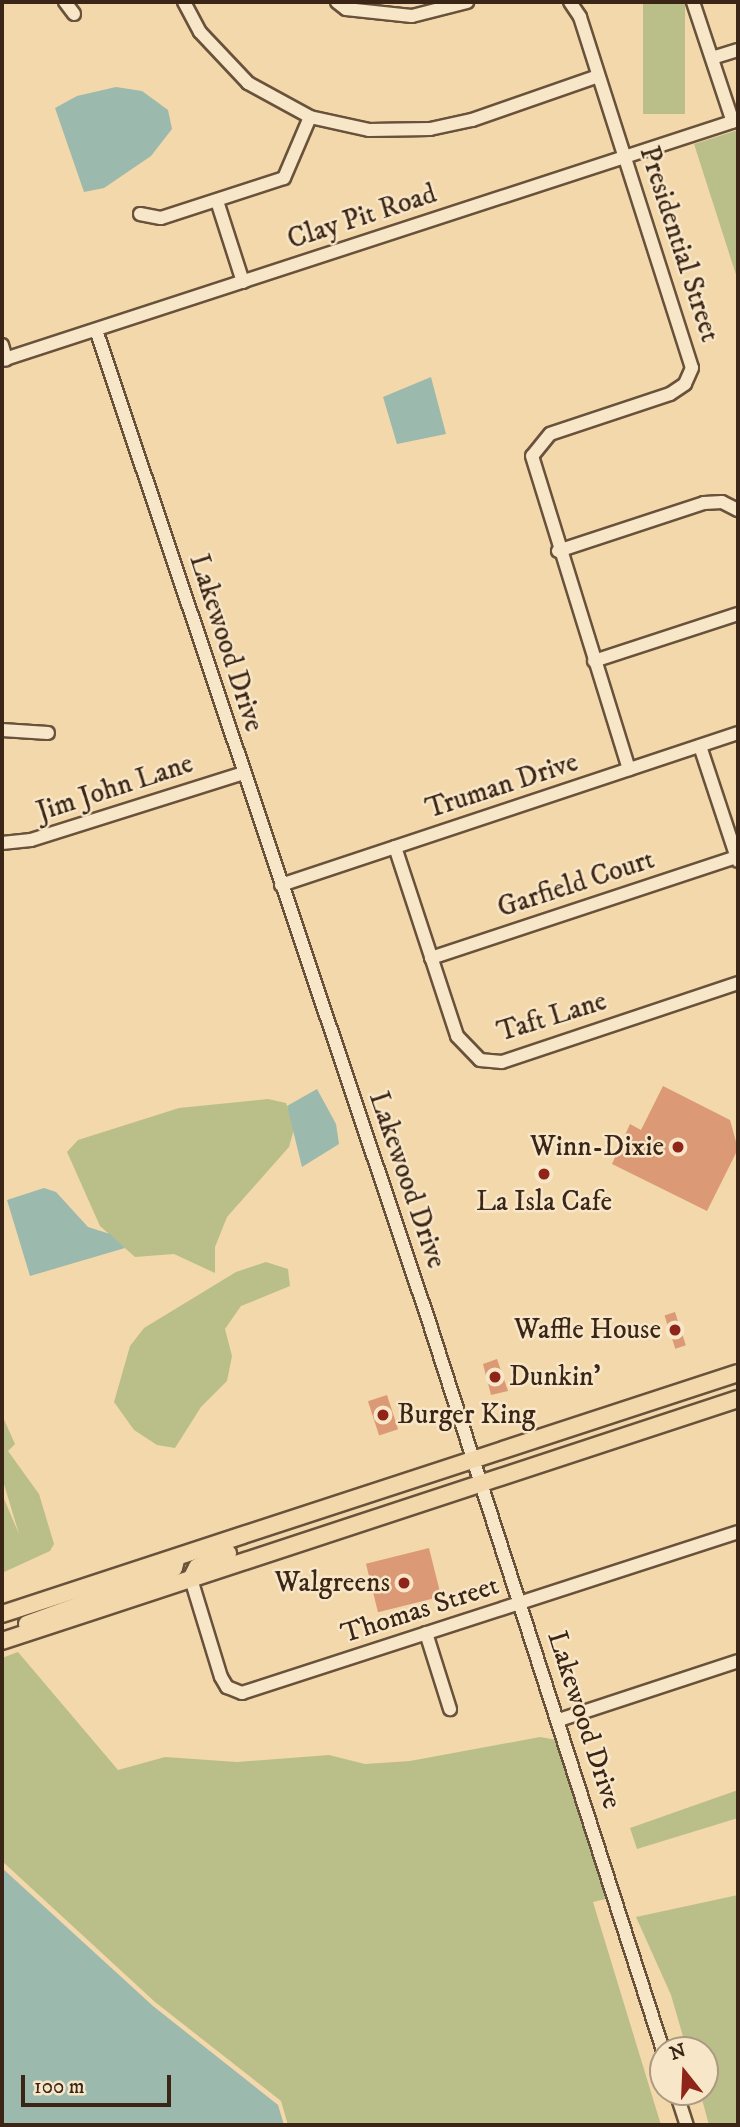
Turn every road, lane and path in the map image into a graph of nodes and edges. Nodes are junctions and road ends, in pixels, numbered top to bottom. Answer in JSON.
{"nodes":[{"id":1,"x":65,"y":2,"type":"edge"},
{"id":2,"x":184,"y":2,"type":"edge"},
{"id":3,"x":337,"y":2,"type":"edge"},
{"id":4,"x":467,"y":2,"type":"edge"},
{"id":5,"x":570,"y":2,"type":"edge"},
{"id":6,"x":693,"y":2,"type":"edge"},
{"id":7,"x":74,"y":14,"type":"dead end"},
{"id":8,"x":738,"y":50,"type":"edge"},
{"id":9,"x":712,"y":58,"type":"junction"},
{"id":10,"x":598,"y":76,"type":"junction"},
{"id":11,"x":310,"y":117,"type":"junction"},
{"id":12,"x":736,"y":121,"type":"edge"},
{"id":13,"x":625,"y":157,"type":"junction"},
{"id":14,"x":217,"y":201,"type":"junction"},
{"id":15,"x":140,"y":214,"type":"dead end"},
{"id":16,"x":243,"y":282,"type":"junction"},
{"id":17,"x":96,"y":330,"type":"junction"},
{"id":18,"x":2,"y":345,"type":"edge"},
{"id":19,"x":4,"y":360,"type":"edge"},
{"id":20,"x":738,"y":510,"type":"edge"},
{"id":21,"x":558,"y":551,"type":"junction"},
{"id":22,"x":738,"y":614,"type":"edge"},
{"id":23,"x":594,"y":661,"type":"junction"},
{"id":24,"x":2,"y":730,"type":"edge"},
{"id":25,"x":48,"y":733,"type":"dead end"},
{"id":26,"x":738,"y":733,"type":"edge"},
{"id":27,"x":701,"y":746,"type":"junction"},
{"id":28,"x":629,"y":769,"type":"junction"},
{"id":29,"x":244,"y":773,"type":"junction"},
{"id":30,"x":2,"y":843,"type":"edge"},
{"id":31,"x":395,"y":847,"type":"junction"},
{"id":32,"x":738,"y":859,"type":"edge"},
{"id":33,"x":281,"y":885,"type":"junction"},
{"id":34,"x":431,"y":958,"type":"junction"},
{"id":35,"x":738,"y":983,"type":"edge"},
{"id":36,"x":738,"y":1373,"type":"edge"},
{"id":37,"x":738,"y":1399,"type":"edge"},
{"id":38,"x":474,"y":1460,"type":"junction"},
{"id":39,"x":482,"y":1484,"type":"junction"},
{"id":40,"x":299,"y":1519,"type":"junction"},
{"id":41,"x":738,"y":1532,"type":"edge"},
{"id":42,"x":176,"y":1558,"type":"junction"},
{"id":43,"x":191,"y":1579,"type":"junction"},
{"id":44,"x":522,"y":1603,"type":"junction"},
{"id":45,"x":2,"y":1615,"type":"edge"},
{"id":46,"x":426,"y":1633,"type":"junction"},
{"id":47,"x":9,"y":1638,"type":"edge"},
{"id":48,"x":738,"y":1661,"type":"edge"},
{"id":49,"x":450,"y":1709,"type":"dead end"},
{"id":50,"x":559,"y":1720,"type":"junction"},
{"id":51,"x":659,"y":2036,"type":"edge"},
{"id":52,"x":681,"y":2106,"type":"edge"},
{"id":53,"x":687,"y":2125,"type":"edge"}],
"edges":[{"from":1,"to":7,"type":"street"},
{"from":2,"to":11,"type":"street"},
{"from":3,"to":4,"type":"street"},
{"from":5,"to":10,"type":"street","name":"Presidential Street"},
{"from":6,"to":9,"type":"street"},
{"from":8,"to":9,"type":"street"},
{"from":9,"to":12,"type":"street"},
{"from":10,"to":11,"type":"street"},
{"from":10,"to":13,"type":"street","name":"Presidential Street"},
{"from":11,"to":14,"type":"street"},
{"from":12,"to":13,"type":"street","name":"Clay Pit Road"},
{"from":13,"to":16,"type":"street","name":"Clay Pit Road"},
{"from":13,"to":21,"type":"street","name":"Presidential Street"},
{"from":14,"to":15,"type":"street"},
{"from":14,"to":16,"type":"street"},
{"from":16,"to":17,"type":"street","name":"Clay Pit Road"},
{"from":17,"to":19,"type":"street","name":"Clay Pit Road"},
{"from":17,"to":29,"type":"street","name":"Lakewood Drive"},
{"from":18,"to":19,"type":"street"},
{"from":20,"to":21,"type":"street"},
{"from":21,"to":23,"type":"street","name":"Presidential Street"},
{"from":22,"to":23,"type":"street"},
{"from":23,"to":28,"type":"street","name":"Presidential Street"},
{"from":24,"to":25,"type":"street"},
{"from":26,"to":27,"type":"street","name":"Truman Drive"},
{"from":27,"to":28,"type":"street","name":"Truman Drive"},
{"from":27,"to":32,"type":"street"},
{"from":28,"to":31,"type":"street","name":"Truman Drive"},
{"from":29,"to":30,"type":"street","name":"Jim John Lane"},
{"from":29,"to":33,"type":"street","name":"Lakewood Drive"},
{"from":31,"to":33,"type":"street","name":"Truman Drive"},
{"from":31,"to":34,"type":"street","name":"Taft Lane"},
{"from":32,"to":34,"type":"street","name":"Garfield Court"},
{"from":33,"to":38,"type":"street","name":"Lakewood Drive"},
{"from":34,"to":35,"type":"street","name":"Taft Lane"},
{"from":36,"to":38,"type":"main road"},
{"from":37,"to":39,"type":"main road"},
{"from":38,"to":39,"type":"street","name":"Lakewood Drive"},
{"from":38,"to":40,"type":"main road"},
{"from":39,"to":43,"type":"main road"},
{"from":39,"to":44,"type":"street","name":"Lakewood Drive"},
{"from":40,"to":42,"type":"main road"},
{"from":40,"to":43,"type":"main road"},
{"from":41,"to":44,"type":"street","name":"Thomas Street"},
{"from":42,"to":45,"type":"main road"},
{"from":42,"to":47,"type":"main road"},
{"from":43,"to":46,"type":"street","name":"Thomas Street"},
{"from":43,"to":47,"type":"main road"},
{"from":44,"to":46,"type":"street","name":"Thomas Street"},
{"from":44,"to":50,"type":"street","name":"Lakewood Drive"},
{"from":46,"to":49,"type":"street"},
{"from":48,"to":50,"type":"street"},
{"from":50,"to":51,"type":"street","name":"Lakewood Drive"},
{"from":52,"to":53,"type":"street"}]}
